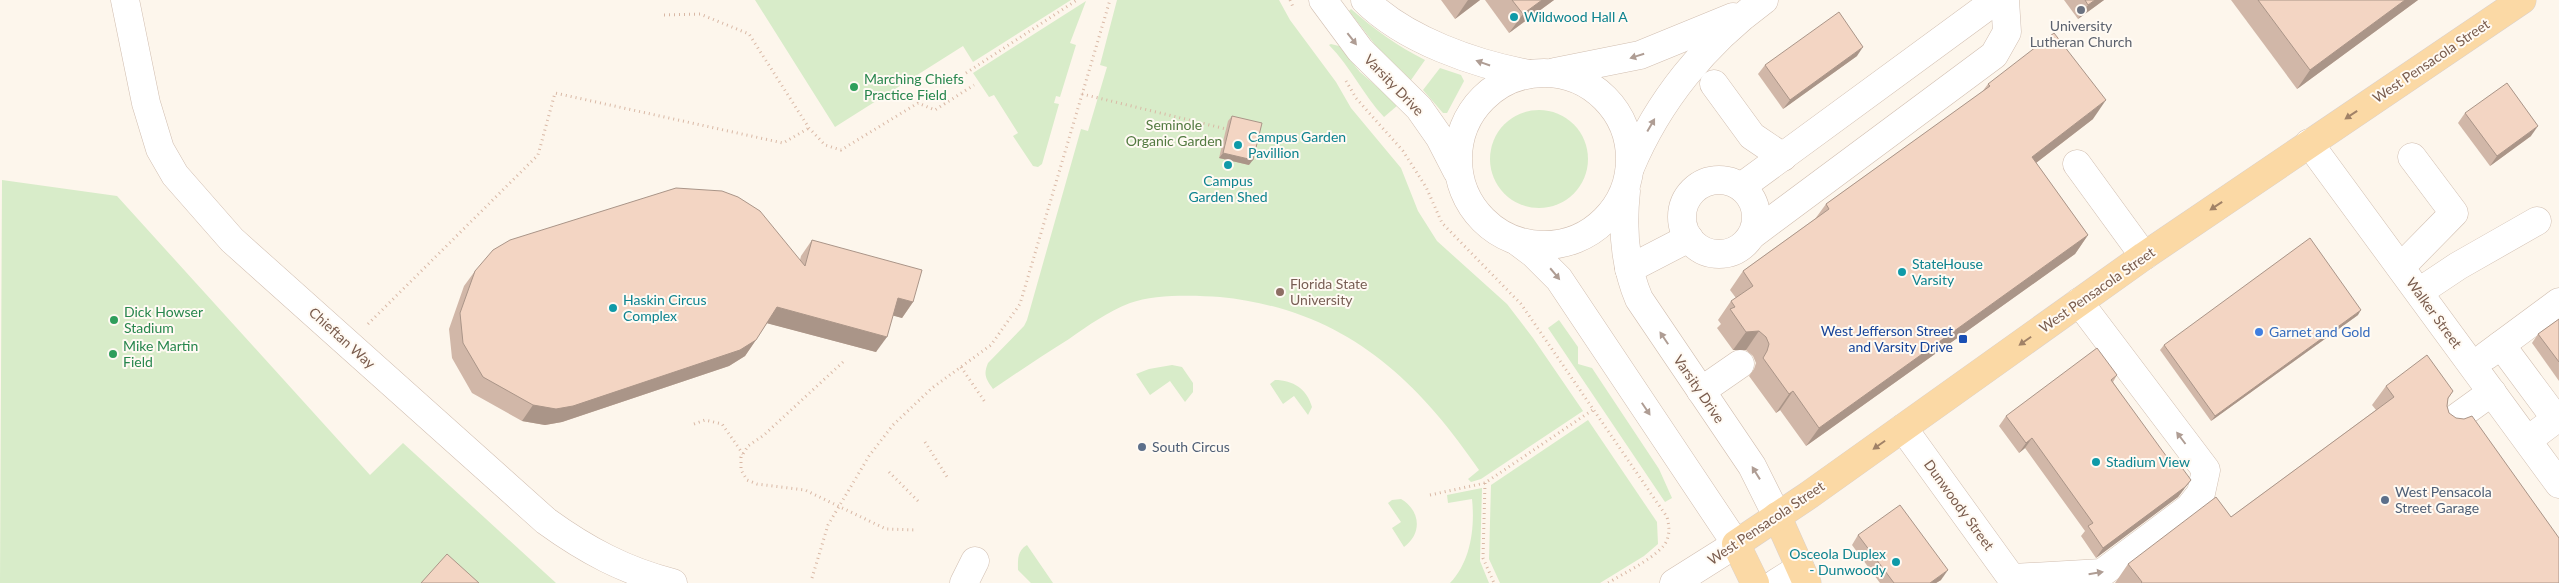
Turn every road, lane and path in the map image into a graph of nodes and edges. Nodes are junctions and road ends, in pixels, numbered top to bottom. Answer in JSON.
{"nodes":[{"id":1,"x":125,"y":0,"type":"edge"},
{"id":2,"x":1077,"y":0,"type":"edge"},
{"id":3,"x":1110,"y":0,"type":"edge"},
{"id":4,"x":1290,"y":0,"type":"edge"},
{"id":5,"x":1323,"y":0,"type":"edge"},
{"id":6,"x":1365,"y":0,"type":"edge"},
{"id":7,"x":1996,"y":0,"type":"edge"},
{"id":8,"x":2005,"y":0,"type":"edge"},
{"id":9,"x":2522,"y":0,"type":"edge"},
{"id":10,"x":1756,"y":6,"type":"edge"},
{"id":11,"x":1294,"y":8,"type":"dead end"},
{"id":12,"x":664,"y":15,"type":"dead end"},
{"id":13,"x":966,"y":73,"type":"dead end"},
{"id":14,"x":1342,"y":74,"type":"dead end"},
{"id":15,"x":1538,"y":74,"type":"junction"},
{"id":16,"x":1714,"y":84,"type":"dead end"},
{"id":17,"x":974,"y":85,"type":"dead end"},
{"id":18,"x":1082,"y":94,"type":"junction"},
{"id":19,"x":809,"y":128,"type":"junction"},
{"id":20,"x":1226,"y":129,"type":"dead end"},
{"id":21,"x":2309,"y":143,"type":"junction"},
{"id":22,"x":1783,"y":157,"type":"junction"},
{"id":23,"x":2412,"y":157,"type":"dead end"},
{"id":24,"x":2077,"y":164,"type":"dead end"},
{"id":25,"x":1458,"y":174,"type":"junction"},
{"id":26,"x":1628,"y":177,"type":"junction"},
{"id":27,"x":1742,"y":187,"type":"junction"},
{"id":28,"x":2537,"y":220,"type":"dead end"},
{"id":29,"x":1752,"y":235,"type":"junction"},
{"id":30,"x":1689,"y":238,"type":"junction"},
{"id":31,"x":1518,"y":242,"type":"junction"},
{"id":32,"x":2144,"y":256,"type":"junction"},
{"id":33,"x":2401,"y":267,"type":"junction"},
{"id":34,"x":1629,"y":270,"type":"junction"},
{"id":35,"x":2419,"y":292,"type":"junction"},
{"id":36,"x":2080,"y":302,"type":"junction"},
{"id":37,"x":2559,"y":302,"type":"edge"},
{"id":38,"x":363,"y":329,"type":"dead end"},
{"id":39,"x":2501,"y":345,"type":"junction"},
{"id":40,"x":843,"y":362,"type":"dead end"},
{"id":41,"x":1740,"y":364,"type":"dead end"},
{"id":42,"x":2473,"y":365,"type":"junction"},
{"id":43,"x":961,"y":367,"type":"junction"},
{"id":44,"x":1701,"y":391,"type":"junction"},
{"id":45,"x":2492,"y":392,"type":"junction"},
{"id":46,"x":985,"y":402,"type":"dead end"},
{"id":47,"x":1594,"y":409,"type":"junction"},
{"id":48,"x":2450,"y":423,"type":"edge"},
{"id":49,"x":694,"y":424,"type":"dead end"},
{"id":50,"x":1903,"y":428,"type":"junction"},
{"id":51,"x":2528,"y":440,"type":"junction"},
{"id":52,"x":925,"y":442,"type":"dead end"},
{"id":53,"x":743,"y":454,"type":"junction"},
{"id":54,"x":889,"y":472,"type":"dead end"},
{"id":55,"x":950,"y":480,"type":"dead end"},
{"id":56,"x":1485,"y":482,"type":"junction"},
{"id":57,"x":2559,"y":484,"type":"edge"},
{"id":58,"x":1430,"y":496,"type":"dead end"},
{"id":59,"x":918,"y":501,"type":"dead end"},
{"id":60,"x":839,"y":504,"type":"junction"},
{"id":61,"x":1777,"y":516,"type":"junction"},
{"id":62,"x":917,"y":530,"type":"dead end"},
{"id":63,"x":1736,"y":544,"type":"junction"},
{"id":64,"x":1804,"y":576,"type":"edge"},
{"id":65,"x":812,"y":578,"type":"dead end"},
{"id":66,"x":2014,"y":581,"type":"edge"},
{"id":67,"x":673,"y":583,"type":"edge"},
{"id":68,"x":1494,"y":583,"type":"edge"},
{"id":69,"x":1608,"y":583,"type":"edge"},
{"id":70,"x":1674,"y":583,"type":"edge"},
{"id":71,"x":1755,"y":583,"type":"edge"},
{"id":72,"x":1776,"y":583,"type":"edge"}],
"edges":[{"from":1,"to":67,"type":"street","name":"Chieftan Way"},
{"from":2,"to":13,"type":"path"},
{"from":3,"to":18,"type":"path"},
{"from":4,"to":11,"type":"path"},
{"from":5,"to":25,"type":"street","name":"Varsity Drive","one_way":true},
{"from":15,"to":6,"type":"street","one_way":true},
{"from":7,"to":22,"type":"street"},
{"from":8,"to":29,"type":"street"},
{"from":9,"to":21,"type":"main road","name":"West Pensacola Street","one_way":true},
{"from":10,"to":15,"type":"street","one_way":true},
{"from":26,"to":10,"type":"street","one_way":true},
{"from":12,"to":19,"type":"path"},
{"from":14,"to":47,"type":"path"},
{"from":15,"to":25,"type":"street"},
{"from":15,"to":26,"type":"street"},
{"from":16,"to":22,"type":"street"},
{"from":17,"to":19,"type":"path"},
{"from":18,"to":20,"type":"path"},
{"from":18,"to":43,"type":"path"},
{"from":19,"to":38,"type":"path"},
{"from":21,"to":32,"type":"main road","name":"West Pensacola Street","one_way":true},
{"from":21,"to":33,"type":"street","name":"Walker Street"},
{"from":22,"to":27,"type":"street"},
{"from":23,"to":33,"type":"street"},
{"from":24,"to":32,"type":"street"},
{"from":25,"to":31,"type":"street"},
{"from":26,"to":31,"type":"street"},
{"from":26,"to":34,"type":"street","name":"Varsity Drive"},
{"from":27,"to":29,"type":"street"},
{"from":27,"to":30,"type":"street"},
{"from":28,"to":35,"type":"street"},
{"from":29,"to":30,"type":"street"},
{"from":30,"to":34,"type":"street"},
{"from":31,"to":63,"type":"street","one_way":true},
{"from":32,"to":36,"type":"main road","name":"West Pensacola Street"},
{"from":33,"to":35,"type":"street","name":"Walker Street"},
{"from":44,"to":34,"type":"street","name":"Varsity Drive","one_way":true},
{"from":35,"to":42,"type":"street","name":"Walker Street"},
{"from":36,"to":50,"type":"main road","name":"West Pensacola Street","one_way":true},
{"from":66,"to":36,"type":"street","one_way":true},
{"from":37,"to":39,"type":"street"},
{"from":39,"to":42,"type":"street"},
{"from":39,"to":51,"type":"street"},
{"from":40,"to":53,"type":"path"},
{"from":41,"to":44,"type":"street"},
{"from":42,"to":45,"type":"street","name":"Walker Street"},
{"from":43,"to":46,"type":"path"},
{"from":43,"to":60,"type":"path"},
{"from":61,"to":44,"type":"street","name":"Varsity Drive","one_way":true},
{"from":45,"to":48,"type":"street"},
{"from":45,"to":51,"type":"street","name":"Walker Street"},
{"from":47,"to":56,"type":"path"},
{"from":47,"to":69,"type":"path"},
{"from":49,"to":53,"type":"path"},
{"from":50,"to":61,"type":"main road","name":"West Pensacola Street","one_way":true},
{"from":50,"to":66,"type":"street","name":"Dunwoody Street"},
{"from":51,"to":57,"type":"street","name":"Walker Street"},
{"from":52,"to":55,"type":"path"},
{"from":53,"to":60,"type":"path"},
{"from":54,"to":59,"type":"path"},
{"from":56,"to":58,"type":"path"},
{"from":56,"to":68,"type":"path"},
{"from":60,"to":62,"type":"path"},
{"from":60,"to":65,"type":"path"},
{"from":61,"to":63,"type":"main road","name":"West Pensacola Street"},
{"from":61,"to":64,"type":"main road","name":"Varsity Drive"},
{"from":63,"to":70,"type":"street","name":"West Pensacola Street"},
{"from":63,"to":71,"type":"main road"},
{"from":64,"to":72,"type":"street"}]}
